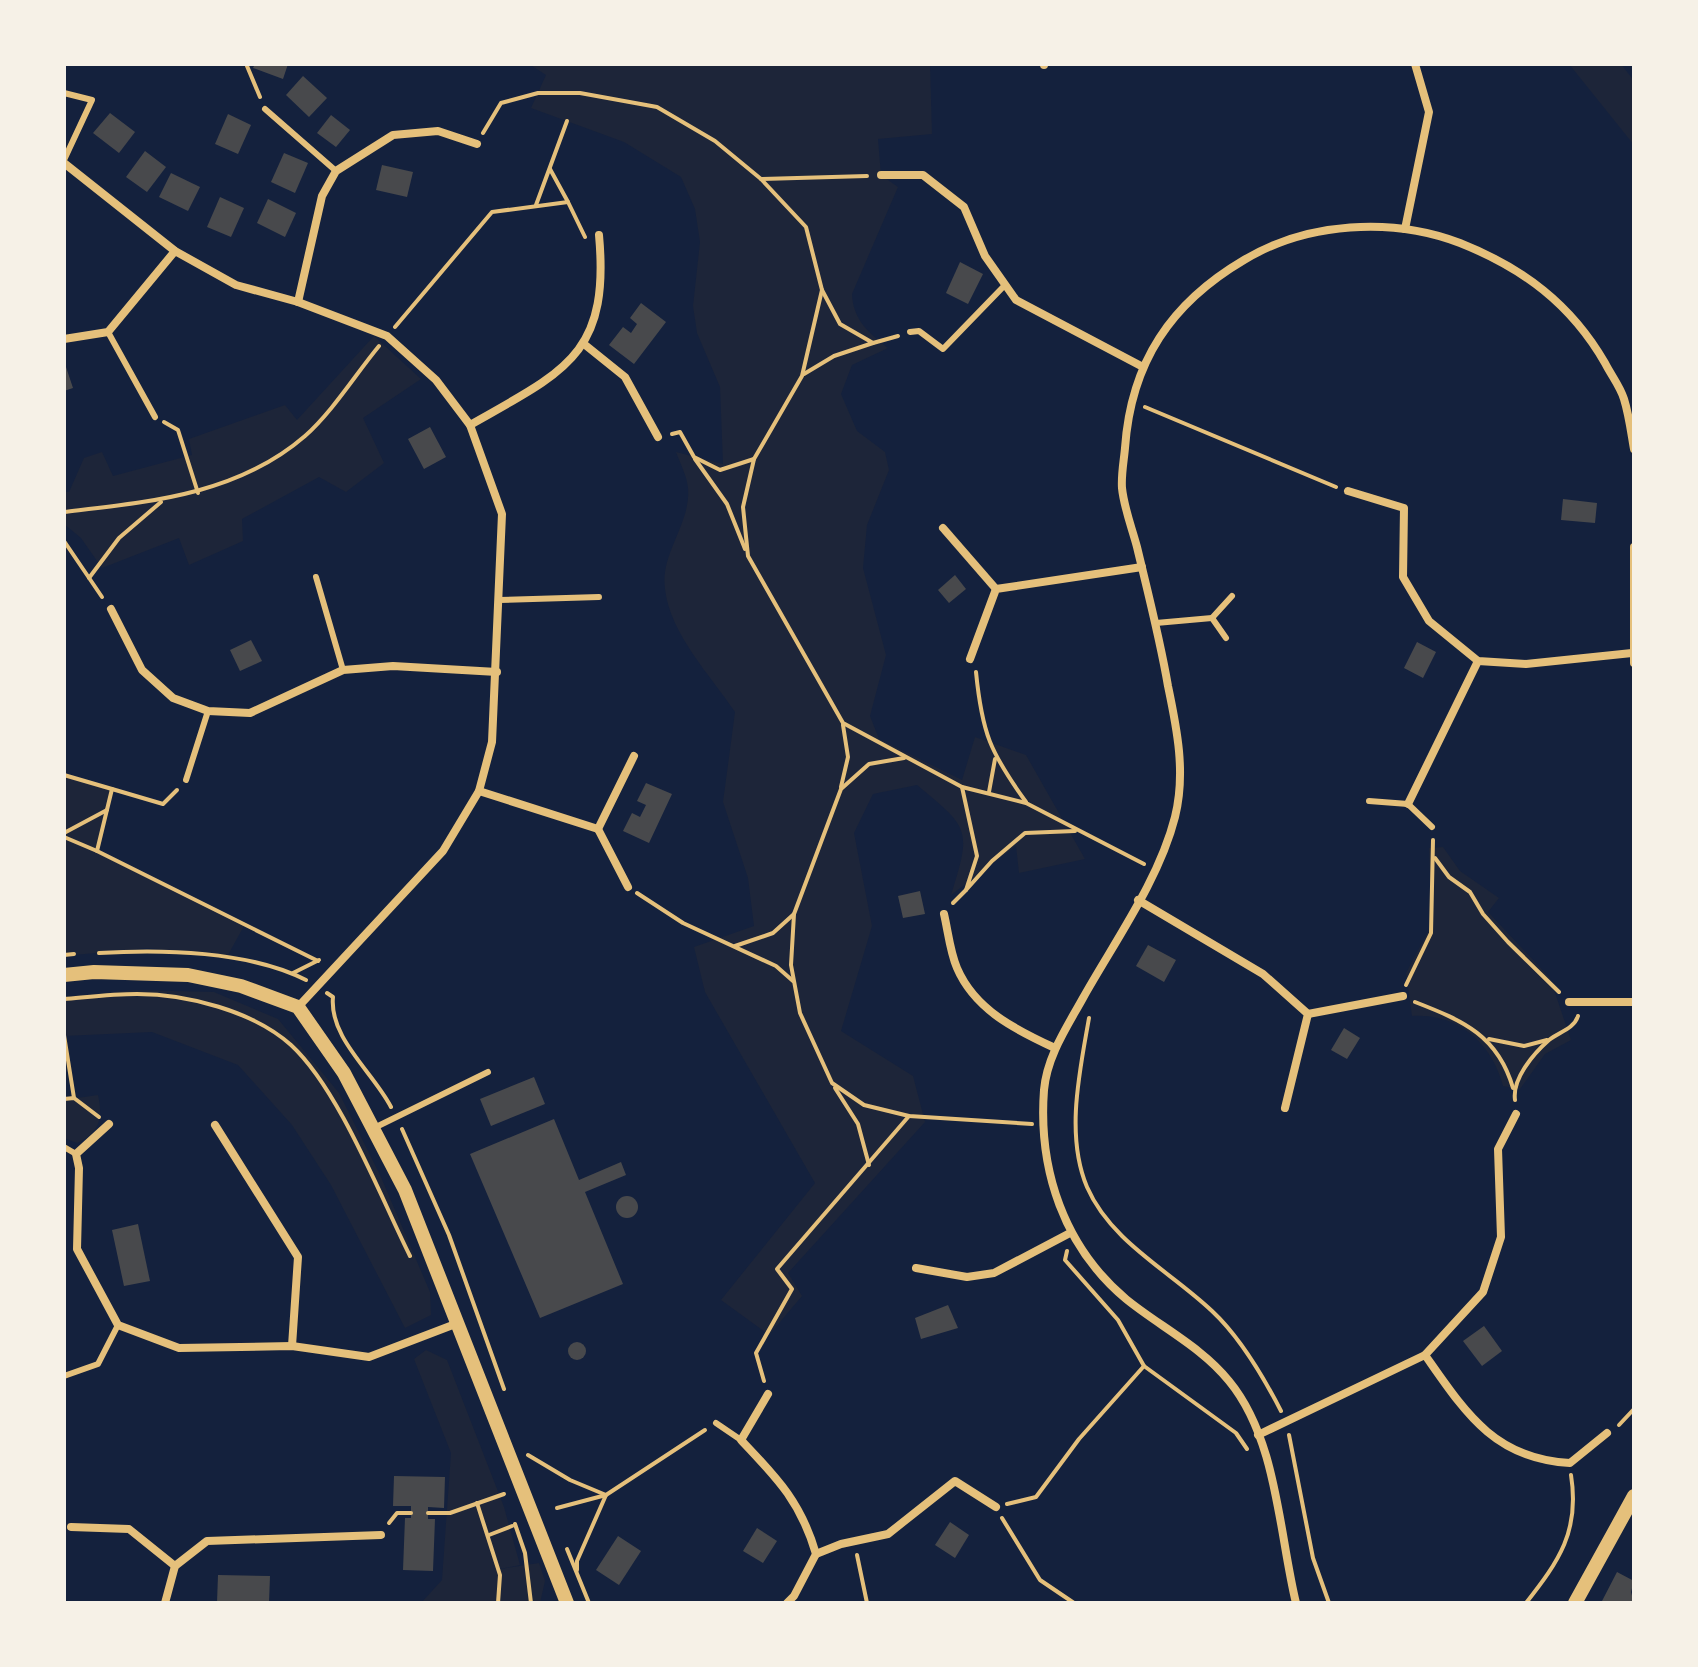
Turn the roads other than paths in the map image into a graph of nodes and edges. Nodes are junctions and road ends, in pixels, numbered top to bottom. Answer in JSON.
{"nodes":[{"id":1,"x":1415,"y":64,"type":"edge"},
{"id":2,"x":64,"y":93,"type":"edge"},
{"id":3,"x":265,"y":109,"type":"road end"},
{"id":4,"x":477,"y":144,"type":"road end"},
{"id":5,"x":64,"y":162,"type":"edge"},
{"id":6,"x":336,"y":171,"type":"junction"},
{"id":7,"x":881,"y":175,"type":"road end"},
{"id":8,"x":1405,"y":229,"type":"junction"},
{"id":9,"x":599,"y":235,"type":"road end"},
{"id":10,"x":175,"y":251,"type":"junction"},
{"id":11,"x":1005,"y":285,"type":"junction"},
{"id":12,"x":298,"y":302,"type":"junction"},
{"id":13,"x":108,"y":332,"type":"junction"},
{"id":14,"x":910,"y":332,"type":"road end"},
{"id":15,"x":64,"y":339,"type":"edge"},
{"id":16,"x":584,"y":344,"type":"junction"},
{"id":17,"x":1143,"y":367,"type":"junction"},
{"id":18,"x":155,"y":417,"type":"road end"},
{"id":19,"x":470,"y":425,"type":"junction"},
{"id":20,"x":658,"y":437,"type":"road end"},
{"id":21,"x":1634,"y":449,"type":"edge"},
{"id":22,"x":1348,"y":491,"type":"road end"},
{"id":23,"x":943,"y":528,"type":"dead end"},
{"id":24,"x":1634,"y":547,"type":"edge"},
{"id":25,"x":1142,"y":567,"type":"junction"},
{"id":26,"x":316,"y":577,"type":"dead end"},
{"id":27,"x":996,"y":589,"type":"junction"},
{"id":28,"x":1232,"y":596,"type":"dead end"},
{"id":29,"x":599,"y":597,"type":"dead end"},
{"id":30,"x":499,"y":600,"type":"junction"},
{"id":31,"x":111,"y":609,"type":"road end"},
{"id":32,"x":1212,"y":618,"type":"junction"},
{"id":33,"x":1156,"y":623,"type":"junction"},
{"id":34,"x":1226,"y":638,"type":"dead end"},
{"id":35,"x":1633,"y":658,"type":"edge"},
{"id":36,"x":970,"y":659,"type":"road end"},
{"id":37,"x":1478,"y":661,"type":"junction"},
{"id":38,"x":343,"y":670,"type":"junction"},
{"id":39,"x":497,"y":672,"type":"junction"},
{"id":40,"x":208,"y":711,"type":"junction"},
{"id":41,"x":634,"y":756,"type":"dead end"},
{"id":42,"x":186,"y":780,"type":"road end"},
{"id":43,"x":479,"y":791,"type":"junction"},
{"id":44,"x":1369,"y":801,"type":"dead end"},
{"id":45,"x":1408,"y":804,"type":"junction"},
{"id":46,"x":1432,"y":827,"type":"road end"},
{"id":47,"x":598,"y":829,"type":"junction"},
{"id":48,"x":628,"y":887,"type":"road end"},
{"id":49,"x":1138,"y":900,"type":"junction"},
{"id":50,"x":944,"y":914,"type":"dead end"},
{"id":51,"x":64,"y":975,"type":"edge"},
{"id":52,"x":1403,"y":996,"type":"road end"},
{"id":53,"x":1569,"y":1002,"type":"road end"},
{"id":54,"x":1634,"y":1002,"type":"edge"},
{"id":55,"x":298,"y":1007,"type":"junction"},
{"id":56,"x":1308,"y":1014,"type":"junction"},
{"id":57,"x":1055,"y":1048,"type":"junction"},
{"id":58,"x":488,"y":1072,"type":"dead end"},
{"id":59,"x":1285,"y":1108,"type":"dead end"},
{"id":60,"x":1516,"y":1114,"type":"road end"},
{"id":61,"x":109,"y":1124,"type":"road end"},
{"id":62,"x":215,"y":1125,"type":"dead end"},
{"id":63,"x":374,"y":1128,"type":"junction"},
{"id":64,"x":64,"y":1147,"type":"edge"},
{"id":65,"x":76,"y":1154,"type":"junction"},
{"id":66,"x":1070,"y":1233,"type":"junction"},
{"id":67,"x":916,"y":1268,"type":"dead end"},
{"id":68,"x":459,"y":1323,"type":"junction"},
{"id":69,"x":118,"y":1325,"type":"junction"},
{"id":70,"x":292,"y":1346,"type":"junction"},
{"id":71,"x":1425,"y":1355,"type":"junction"},
{"id":72,"x":64,"y":1376,"type":"edge"},
{"id":73,"x":768,"y":1394,"type":"road end"},
{"id":74,"x":716,"y":1423,"type":"road end"},
{"id":75,"x":1607,"y":1433,"type":"dead end"},
{"id":76,"x":1258,"y":1435,"type":"junction"},
{"id":77,"x":741,"y":1440,"type":"junction"},
{"id":78,"x":1634,"y":1496,"type":"edge"},
{"id":79,"x":996,"y":1507,"type":"road end"},
{"id":80,"x":71,"y":1527,"type":"dead end"},
{"id":81,"x":381,"y":1535,"type":"road end"},
{"id":82,"x":816,"y":1554,"type":"junction"},
{"id":83,"x":175,"y":1566,"type":"junction"},
{"id":84,"x":165,"y":1603,"type":"edge"},
{"id":85,"x":567,"y":1603,"type":"edge"},
{"id":86,"x":787,"y":1603,"type":"edge"},
{"id":87,"x":1296,"y":1603,"type":"edge"},
{"id":88,"x":1575,"y":1603,"type":"edge"}],
"edges":[{"from":1,"to":8,"type":"street"},
{"from":2,"to":5,"type":"lane"},
{"from":3,"to":6,"type":"lane"},
{"from":4,"to":6,"type":"street"},
{"from":5,"to":10,"type":"street"},
{"from":6,"to":12,"type":"street"},
{"from":7,"to":11,"type":"street"},
{"from":8,"to":17,"type":"street"},
{"from":8,"to":21,"type":"street"},
{"from":9,"to":16,"type":"street"},
{"from":10,"to":12,"type":"street"},
{"from":10,"to":13,"type":"street"},
{"from":11,"to":14,"type":"lane"},
{"from":11,"to":17,"type":"street"},
{"from":12,"to":19,"type":"street"},
{"from":13,"to":15,"type":"street"},
{"from":13,"to":18,"type":"lane"},
{"from":16,"to":19,"type":"street"},
{"from":16,"to":20,"type":"street"},
{"from":17,"to":25,"type":"street"},
{"from":19,"to":30,"type":"street"},
{"from":22,"to":37,"type":"street"},
{"from":23,"to":27,"type":"street"},
{"from":24,"to":35,"type":"street"},
{"from":25,"to":27,"type":"street"},
{"from":25,"to":33,"type":"street"},
{"from":26,"to":38,"type":"lane"},
{"from":27,"to":36,"type":"street"},
{"from":28,"to":32,"type":"lane"},
{"from":29,"to":30,"type":"lane"},
{"from":30,"to":39,"type":"street"},
{"from":31,"to":40,"type":"street"},
{"from":32,"to":33,"type":"lane"},
{"from":32,"to":34,"type":"lane"},
{"from":33,"to":49,"type":"street"},
{"from":35,"to":37,"type":"street"},
{"from":37,"to":45,"type":"street"},
{"from":38,"to":39,"type":"street"},
{"from":38,"to":40,"type":"street"},
{"from":39,"to":43,"type":"street"},
{"from":40,"to":42,"type":"lane"},
{"from":41,"to":47,"type":"street"},
{"from":43,"to":47,"type":"street"},
{"from":43,"to":55,"type":"street"},
{"from":44,"to":45,"type":"lane"},
{"from":45,"to":46,"type":"lane"},
{"from":47,"to":48,"type":"street"},
{"from":49,"to":56,"type":"street"},
{"from":49,"to":57,"type":"street"},
{"from":50,"to":57,"type":"street"},
{"from":51,"to":55,"type":"street"},
{"from":52,"to":56,"type":"street"},
{"from":53,"to":54,"type":"street"},
{"from":55,"to":63,"type":"street"},
{"from":56,"to":59,"type":"street"},
{"from":57,"to":66,"type":"street"},
{"from":58,"to":63,"type":"lane"},
{"from":60,"to":71,"type":"street"},
{"from":61,"to":65,"type":"street"},
{"from":62,"to":70,"type":"street"},
{"from":63,"to":68,"type":"street"},
{"from":64,"to":65,"type":"lane"},
{"from":65,"to":69,"type":"street"},
{"from":66,"to":67,"type":"street"},
{"from":66,"to":76,"type":"street"},
{"from":68,"to":70,"type":"street"},
{"from":68,"to":85,"type":"street"},
{"from":69,"to":70,"type":"street"},
{"from":69,"to":72,"type":"lane"},
{"from":71,"to":75,"type":"street"},
{"from":71,"to":76,"type":"street"},
{"from":73,"to":77,"type":"street"},
{"from":74,"to":77,"type":"lane"},
{"from":76,"to":87,"type":"street"},
{"from":77,"to":82,"type":"street"},
{"from":78,"to":88,"type":"street"},
{"from":79,"to":82,"type":"street"},
{"from":80,"to":83,"type":"street"},
{"from":81,"to":83,"type":"street"},
{"from":82,"to":86,"type":"street"},
{"from":83,"to":84,"type":"street"}]}
